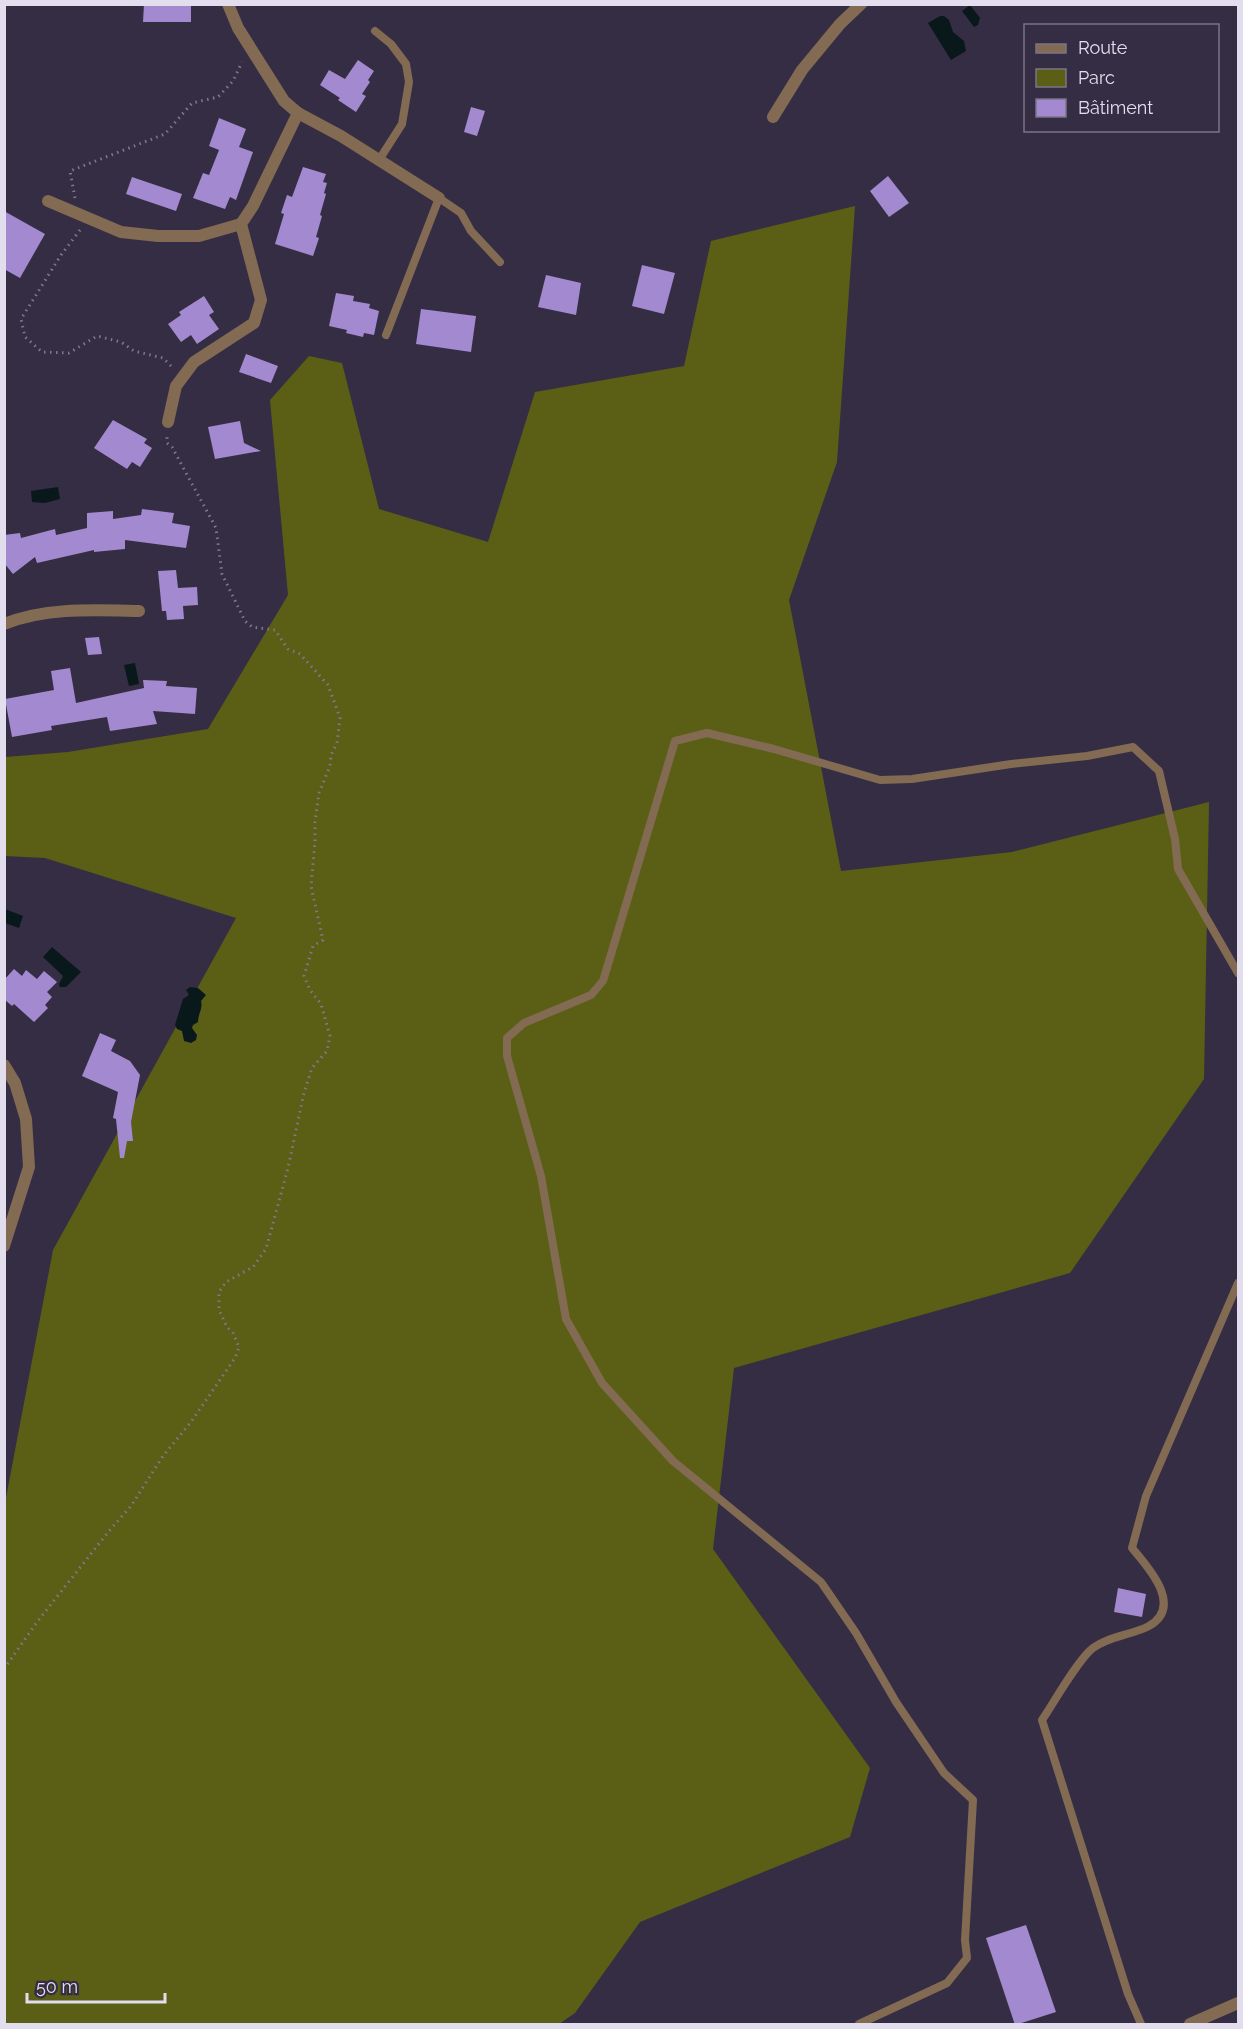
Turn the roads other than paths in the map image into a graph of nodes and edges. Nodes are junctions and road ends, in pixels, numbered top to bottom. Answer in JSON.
{"nodes":[{"id":1,"x":228,"y":4,"type":"edge"},
{"id":2,"x":861,"y":4,"type":"edge"},
{"id":3,"x":375,"y":31,"type":"dead end"},
{"id":4,"x":298,"y":113,"type":"junction"},
{"id":5,"x":773,"y":117,"type":"dead end"},
{"id":6,"x":379,"y":160,"type":"junction"},
{"id":7,"x":439,"y":198,"type":"junction"},
{"id":8,"x":48,"y":201,"type":"dead end"},
{"id":9,"x":241,"y":224,"type":"junction"},
{"id":10,"x":500,"y":262,"type":"dead end"},
{"id":11,"x":386,"y":335,"type":"dead end"},
{"id":12,"x":168,"y":422,"type":"road end"},
{"id":13,"x":139,"y":611,"type":"dead end"},
{"id":14,"x":4,"y":624,"type":"edge"},
{"id":15,"x":1239,"y":973,"type":"edge"},
{"id":16,"x":4,"y":1065,"type":"edge"},
{"id":17,"x":4,"y":1246,"type":"edge"},
{"id":18,"x":1239,"y":1282,"type":"edge"},
{"id":19,"x":1239,"y":2003,"type":"edge"},
{"id":20,"x":859,"y":2025,"type":"edge"},
{"id":21,"x":1141,"y":2025,"type":"edge"},
{"id":22,"x":1190,"y":2025,"type":"edge"}],
"edges":[{"from":1,"to":4,"type":"street"},
{"from":2,"to":5,"type":"street"},
{"from":3,"to":6,"type":"lane"},
{"from":4,"to":6,"type":"street"},
{"from":4,"to":9,"type":"street"},
{"from":6,"to":7,"type":"street"},
{"from":7,"to":10,"type":"lane"},
{"from":7,"to":11,"type":"lane"},
{"from":8,"to":9,"type":"street"},
{"from":9,"to":12,"type":"street"},
{"from":13,"to":14,"type":"street"},
{"from":15,"to":20,"type":"lane"},
{"from":16,"to":17,"type":"street"},
{"from":18,"to":21,"type":"lane"},
{"from":19,"to":22,"type":"street"}]}
